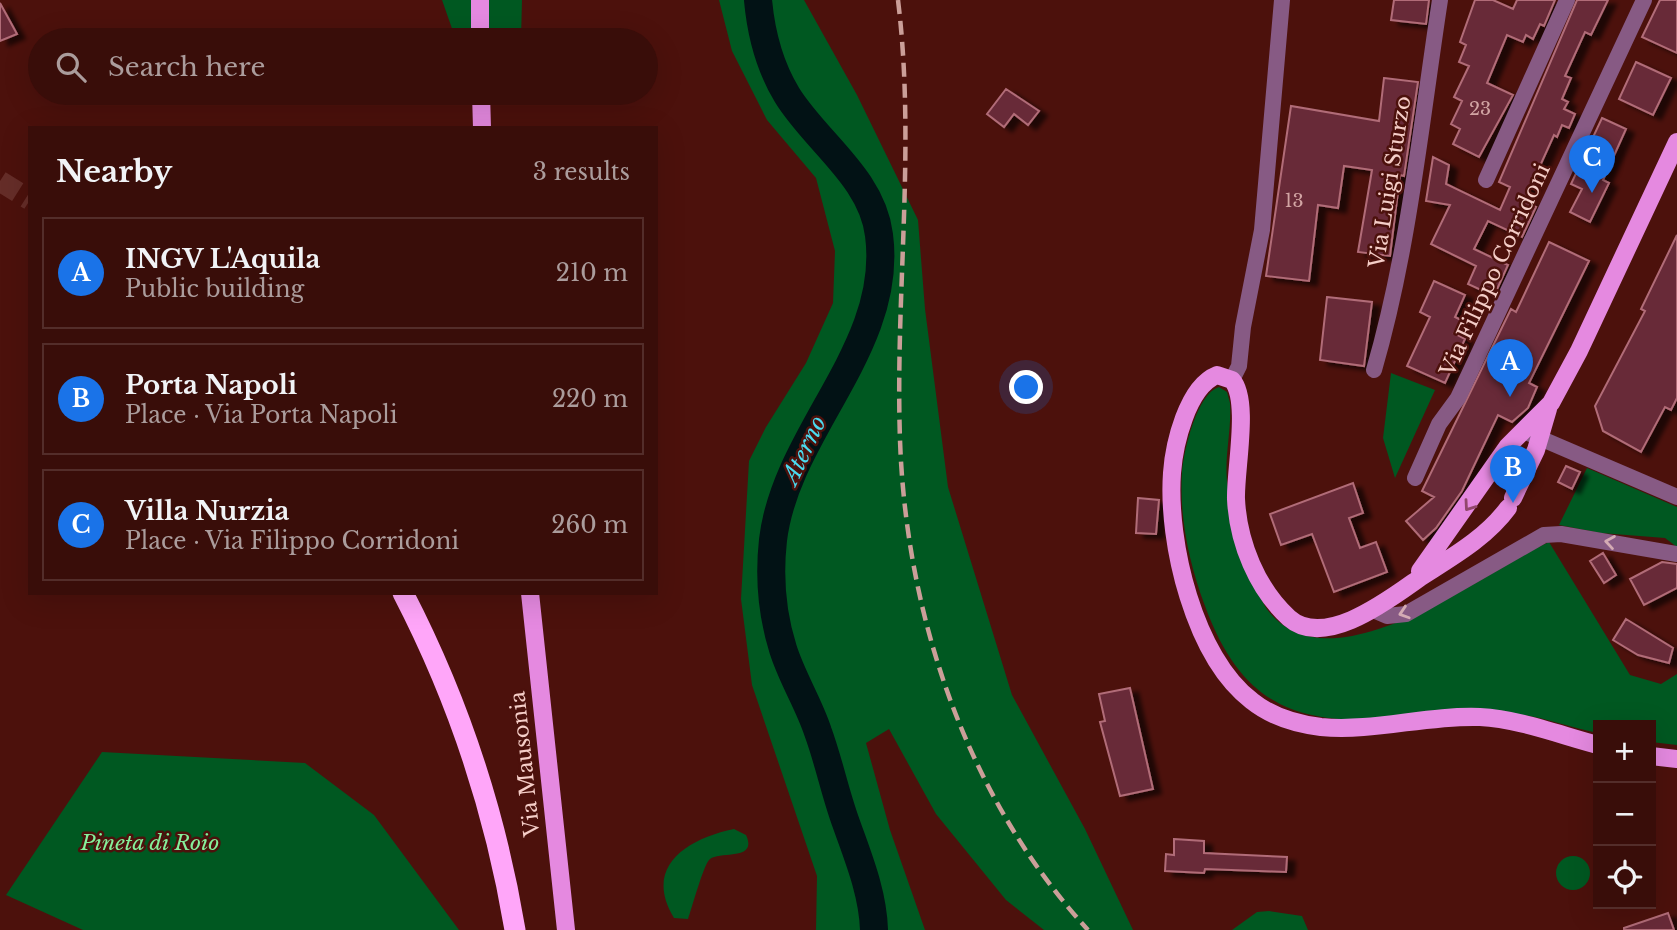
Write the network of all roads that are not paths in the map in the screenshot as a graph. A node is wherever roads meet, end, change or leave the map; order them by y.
1 (480, 0) edge
2 (1282, 0) edge
3 (1440, 0) edge
4 (1567, 0) edge
5 (1644, 0) edge
6 (480, 28) edge
7 (481, 105) edge
8 (482, 126) edge
9 (1677, 142) edge
10 (1486, 180) dead end
11 (1374, 370) dead end
12 (1232, 380) junction
13 (1531, 435) junction
14 (1415, 478) dead end
15 (1677, 497) edge
16 (1677, 554) edge
17 (1400, 592) junction
18 (404, 595) edge
19 (530, 595) edge
20 (1373, 610) junction
21 (1593, 744) edge
22 (1656, 757) edge
23 (1677, 759) edge
24 (515, 930) edge
25 (566, 930) edge

1 - 6 main road
2 - 12 street
3 - 11 street, Via Luigi Sturzo
4 - 10 street
5 - 14 street, Via Filippo Corridoni
7 - 8 main road
9 - 13 main road
12 - 20 main road
12 - 21 main road
13 - 15 street
13 -> 17 main road
13 - 17 main road
16 -> 20 street
17 - 20 main road
18 - 24 highway
19 - 25 main road, Via Mausonia
22 - 23 main road

